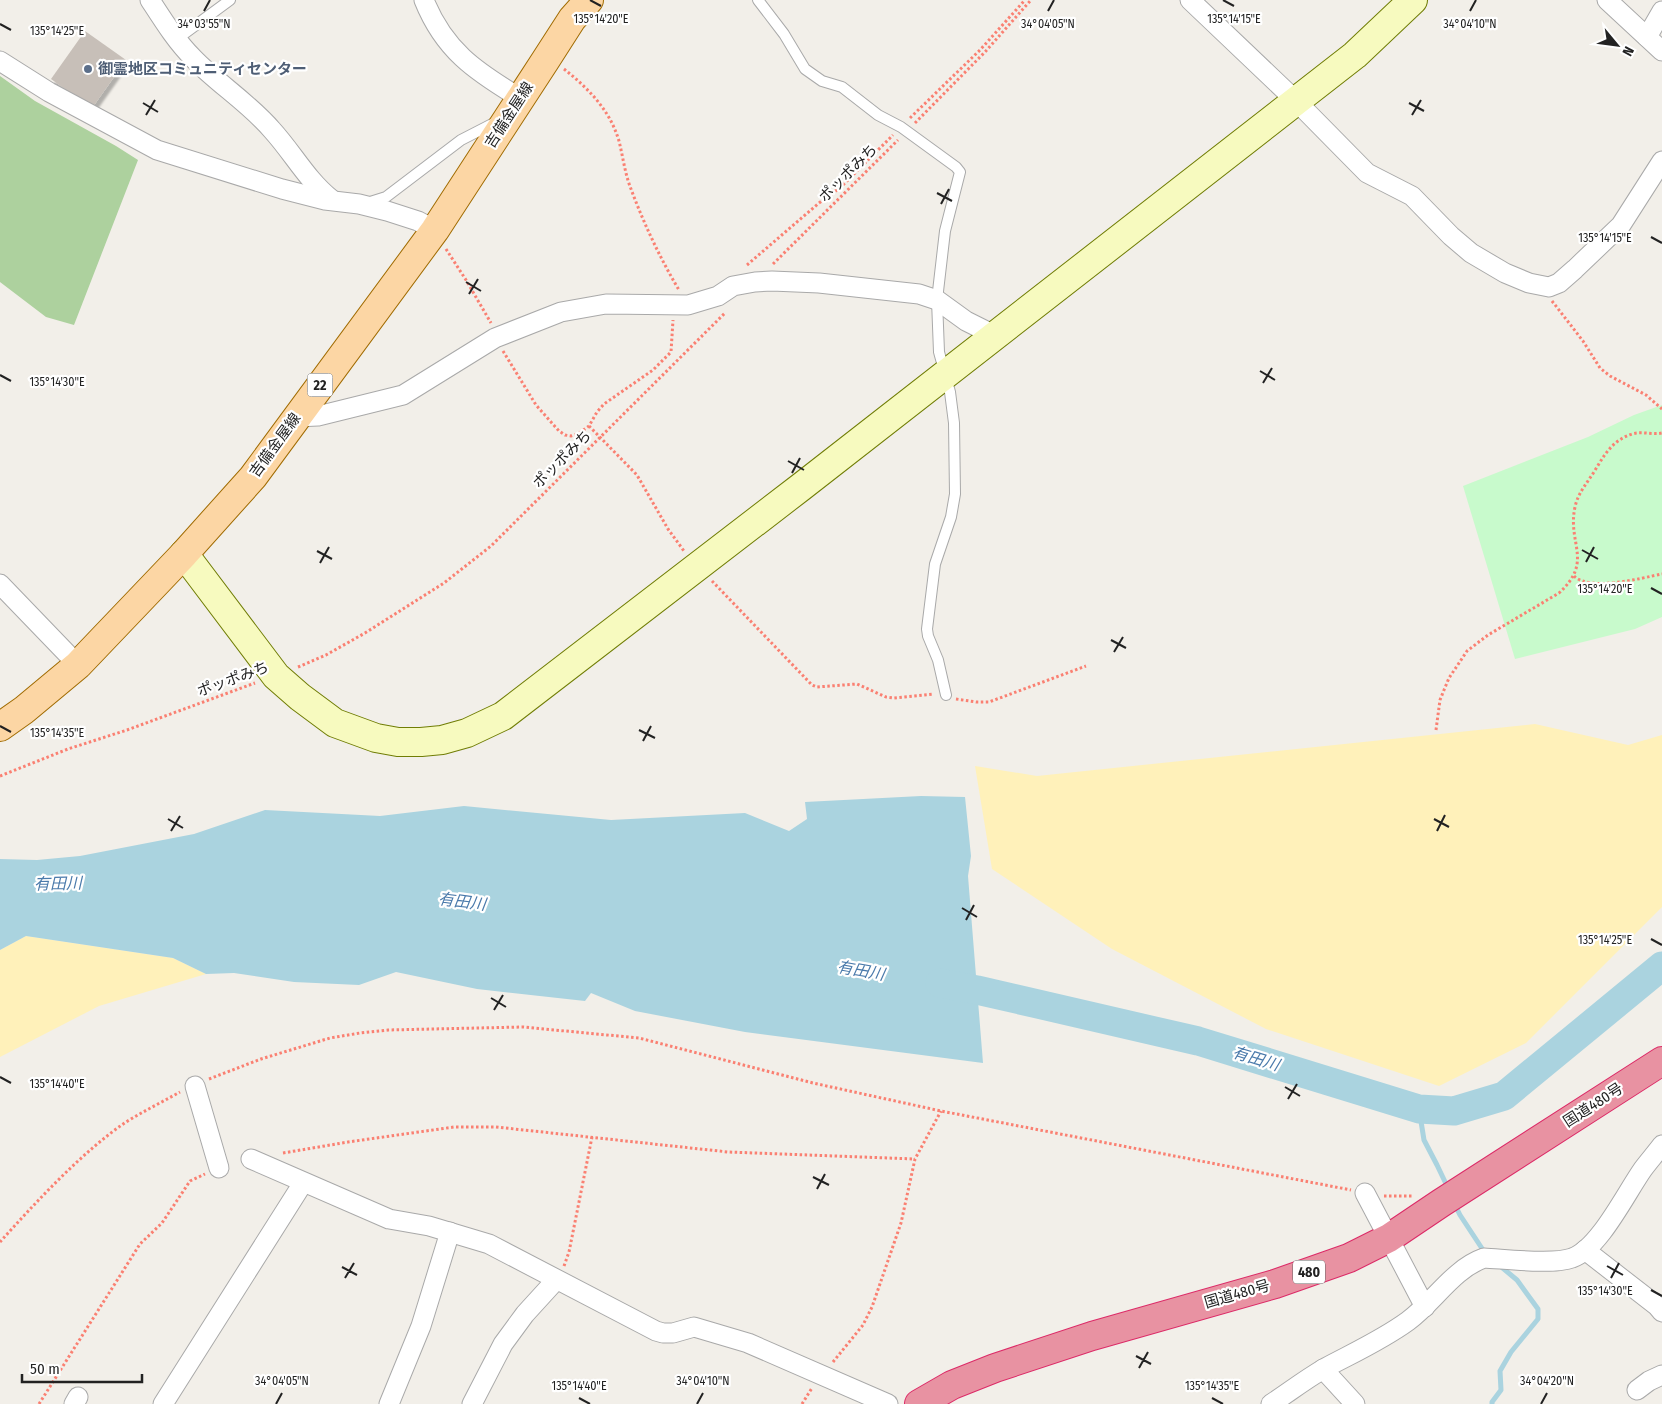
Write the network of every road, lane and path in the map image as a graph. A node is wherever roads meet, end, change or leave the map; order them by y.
1 (150, 0) edge
2 (230, 0) edge
3 (424, 0) edge
4 (589, 0) edge
5 (758, 0) edge
6 (1025, 0) edge
7 (1032, 0) edge
8 (1190, 0) edge
9 (1413, 0) edge
10 (1607, 0) edge
11 (1662, 11) edge
12 (1647, 37) junction
13 (177, 39) junction
14 (1662, 51) edge
15 (548, 56) junction
16 (0, 61) edge
17 (1295, 100) junction
18 (516, 104) junction
19 (904, 129) junction
20 (1662, 161) edge
21 (332, 200) junction
22 (359, 204) junction
23 (434, 232) junction
24 (755, 282) junction
25 (733, 286) junction
26 (1548, 287) junction
27 (937, 300) junction
28 (680, 305) junction
29 (726, 311) dead end
30 (996, 336) junction
31 (495, 338) junction
32 (946, 374) junction
33 (1662, 408) edge
34 (296, 417) junction
35 (589, 426) junction
36 (1662, 433) edge
37 (599, 438) junction
38 (184, 554) junction
39 (698, 567) junction
40 (1662, 574) edge
41 (1574, 576) junction
42 (0, 584) edge
43 (78, 666) junction
44 (1086, 666) dead end
45 (276, 676) junction
46 (946, 695) junction
47 (0, 727) edge
48 (1436, 730) dead end
49 (0, 776) edge
50 (1662, 1061) edge
51 (195, 1086) junction
52 (941, 1111) junction
53 (592, 1137) dead end
54 (1662, 1145) edge
55 (728, 1152) dead end
56 (251, 1159) dead end
57 (915, 1159) junction
58 (219, 1168) dead end
59 (303, 1183) junction
60 (1365, 1193) junction
61 (1414, 1196) dead end
62 (450, 1232) junction
63 (1388, 1238) junction
64 (0, 1242) edge
65 (1585, 1250) junction
66 (556, 1280) junction
67 (1425, 1307) junction
68 (1662, 1312) edge
69 (1323, 1369) junction
70 (819, 1375) junction
71 (1662, 1375) edge
72 (1637, 1390) dead end
73 (163, 1404) edge
74 (389, 1404) edge
75 (472, 1404) edge
76 (802, 1404) edge
77 (888, 1404) edge
78 (919, 1404) edge
79 (1271, 1404) edge
80 (1355, 1404) edge

1 - 13 street
2 - 13 lane
3 - 18 street
4 - 15 main road, 吉備金屋線 / 22
5 - 19 lane
6 - 19 path
7 - 19 path, ポッポみち
8 - 17 street
9 - 17 street
10 - 12 street
11 - 12 street
12 - 14 street
13 - 21 street
15 - 18 main road, 吉備金屋線 / 22
15 - 28 path
16 - 21 street
17 - 26 street
17 - 30 street
18 - 22 lane
18 - 23 main road, 吉備金屋線 / 22
19 - 24 path, ポッポみち
19 - 25 path
19 - 27 lane
20 - 26 street
21 - 22 street
22 - 23 street
23 - 31 path
23 - 34 main road, 吉備金屋線 / 22
24 - 25 street
24 - 27 street
25 - 28 street
26 - 33 path
27 - 30 street
27 - 32 lane
28 - 31 street
28 - 35 path
29 - 37 path, ポッポみち
30 - 32 street
31 - 34 street
31 - 35 path
32 - 39 street
32 - 46 lane
34 - 38 main road, 吉備金屋線 / 22
35 - 37 path
36 - 41 path
37 - 39 path
37 - 45 path, ポッポみち
38 - 43 main road, 吉備金屋線 / 22
38 - 45 street
39 - 45 street
39 - 46 path
40 - 41 path
41 - 48 path
42 - 43 street
43 - 47 main road, 吉備金屋線 / 22
44 - 46 path
45 - 49 path, ポッポみち
50 - 63 highway, 国道480号 / 480
51 - 52 path
51 - 58 street
51 - 64 path
52 - 57 path
52 - 60 path
53 - 66 path
54 - 65 street
55 - 57 path
56 - 59 street
57 - 70 path
59 - 62 street
59 - 73 street
60 - 61 path
60 - 63 street
62 - 66 street
62 - 74 street
63 - 67 street
63 - 78 highway, 国道480号 / 480
65 - 67 street
65 - 68 street
66 - 70 street
66 - 75 street
67 - 69 street
69 - 79 street
69 - 80 street
70 - 76 path
70 - 77 street
71 - 72 street

